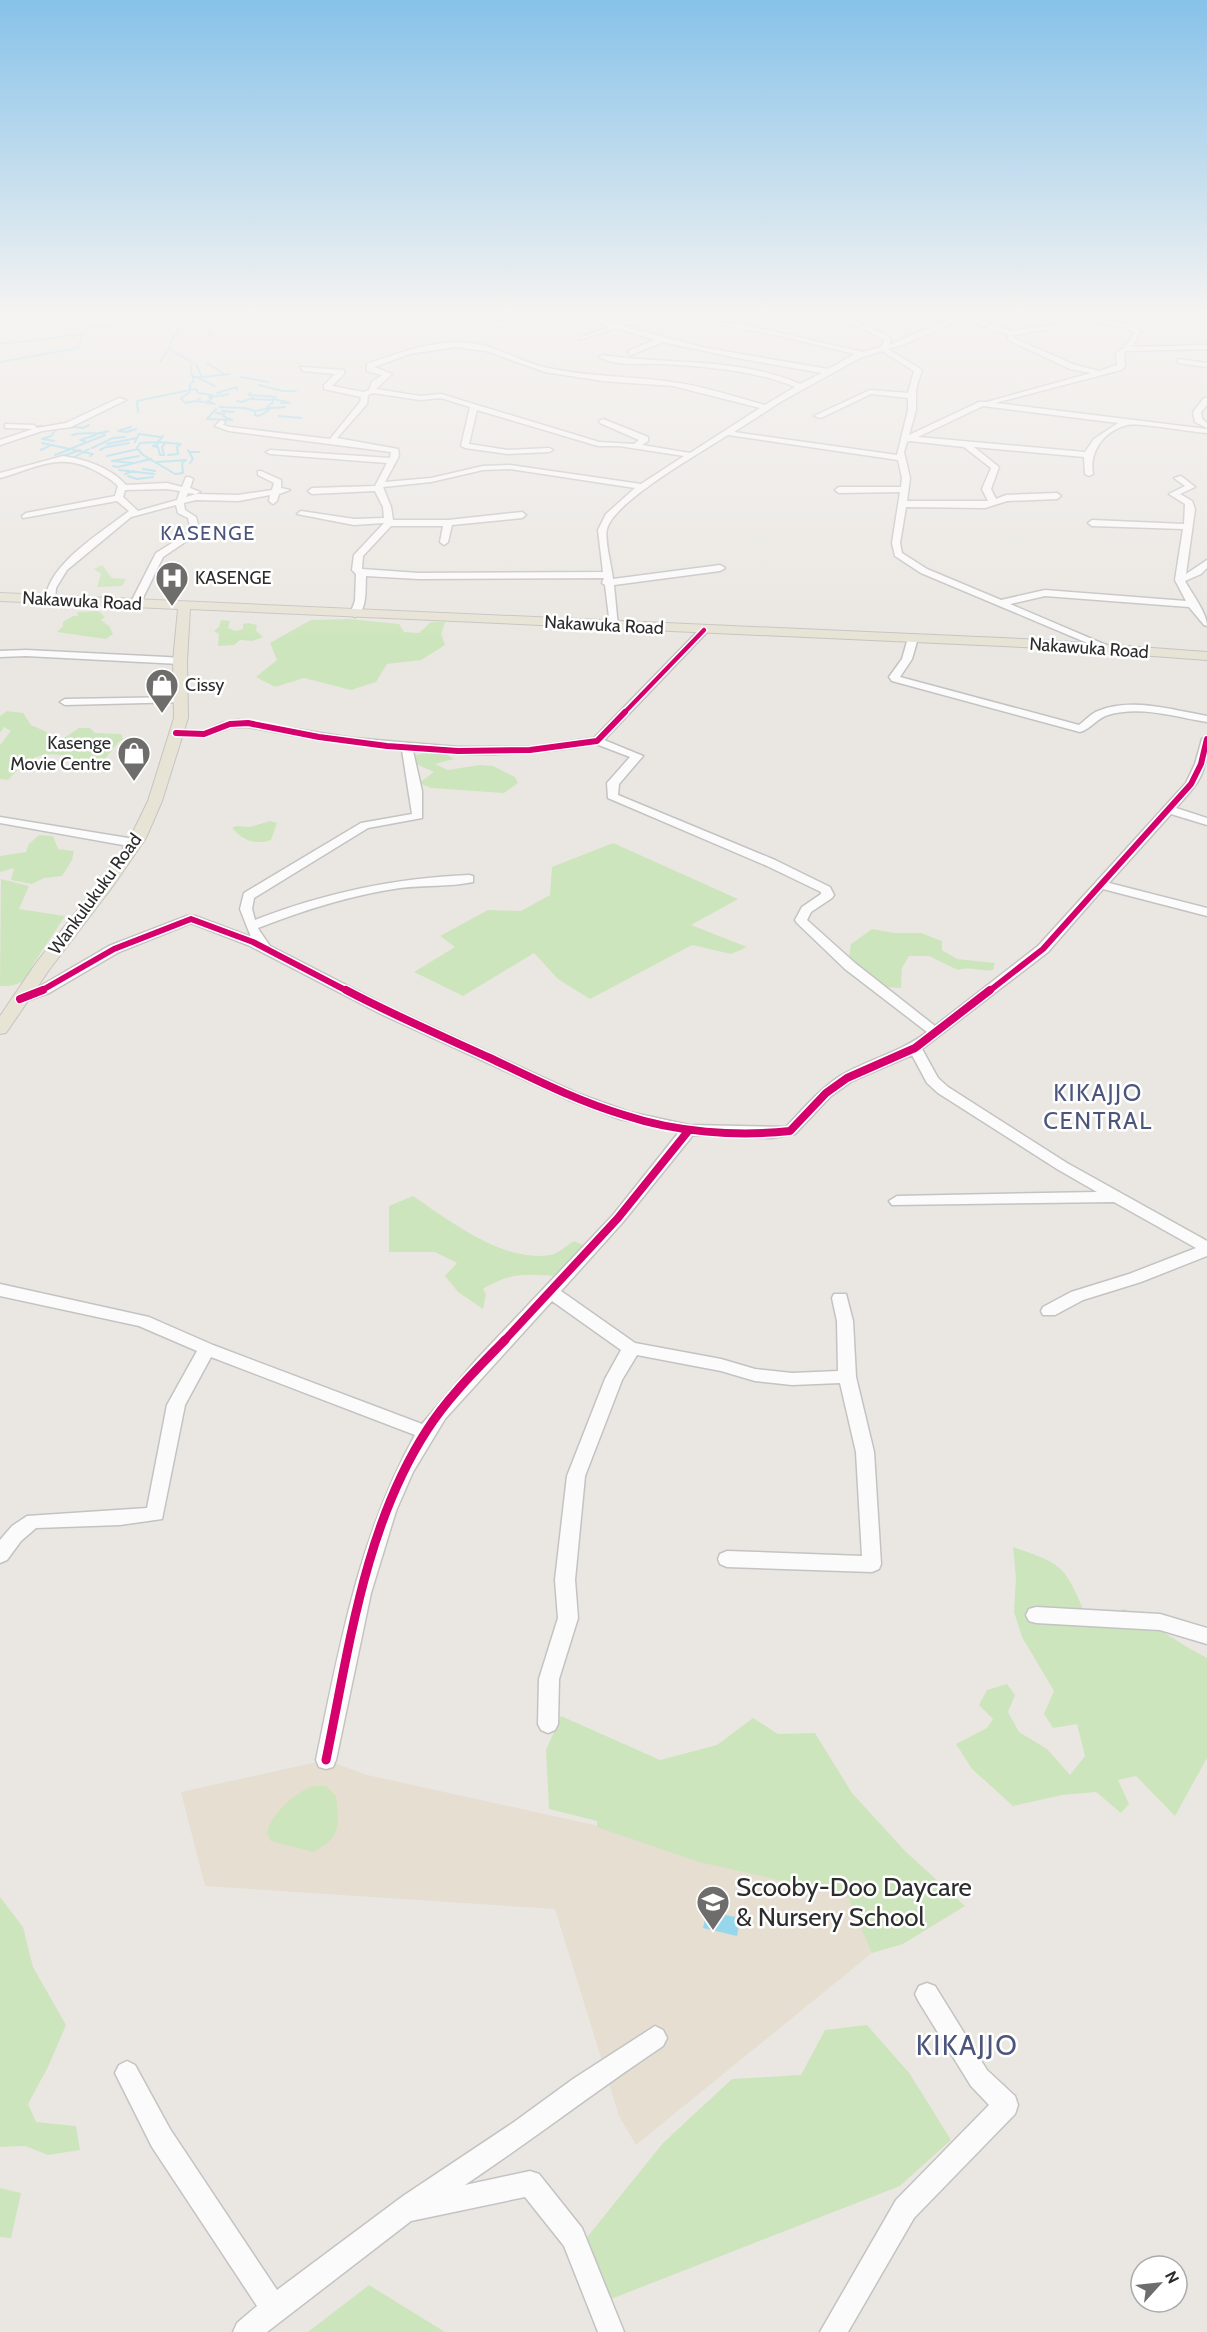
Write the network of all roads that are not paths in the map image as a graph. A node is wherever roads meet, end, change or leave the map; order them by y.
1 (4, 424) edge
2 (66, 424) edge
3 (220, 424) edge
4 (345, 424) edge
5 (470, 424) edge
6 (523, 424) edge
7 (610, 424) edge
8 (741, 424) edge
9 (907, 424) edge
10 (939, 424) edge
11 (1123, 424) edge
12 (1150, 424) edge
13 (58, 427) junction
14 (0, 431) edge
15 (1207, 431) edge
16 (727, 433) junction
17 (907, 439) junction
18 (0, 443) edge
19 (339, 443) junction
20 (966, 445) junction
21 (635, 447) junction
22 (270, 452) dead end
23 (690, 455) junction
24 (1087, 455) junction
25 (900, 458) junction
26 (392, 461) junction
27 (527, 469) junction
28 (261, 473) dead end
29 (1089, 474) dead end
30 (0, 476) edge
31 (1178, 478) dead end
32 (189, 479) dead end
33 (379, 486) junction
34 (642, 487) junction
35 (186, 489) junction
36 (903, 489) junction
37 (286, 490) dead end
38 (838, 490) dead end
39 (312, 491) dead end
40 (120, 493) junction
41 (207, 494) dead end
42 (1057, 496) dead end
43 (993, 501) junction
44 (180, 502) junction
45 (273, 502) dead end
46 (902, 504) junction
47 (301, 514) dead end
48 (132, 515) junction
49 (522, 515) dead end
50 (26, 516) dead end
51 (389, 521) junction
52 (448, 523) junction
53 (1092, 523) dead end
54 (1187, 527) junction
55 (444, 542) dead end
56 (1207, 563) edge
57 (720, 568) dead end
58 (361, 573) junction
59 (608, 579) junction
60 (1180, 580) junction
61 (0, 597) edge
62 (50, 600) junction
63 (1000, 603) junction
64 (135, 604) junction
65 (1192, 604) junction
66 (184, 606) junction
67 (355, 614) junction
68 (1207, 623) edge
69 (615, 625) junction
70 (704, 630) junction
71 (913, 638) junction
72 (1108, 648) junction
73 (0, 654) edge
74 (1207, 656) edge
75 (180, 661) junction
76 (181, 700) junction
77 (65, 702) dead end
78 (1207, 719) edge
79 (176, 733) junction
80 (1207, 739) edge
81 (597, 741) junction
82 (407, 747) junction
83 (1168, 809) junction
84 (0, 820) edge
85 (1207, 822) edge
86 (134, 843) junction
87 (469, 879) dead end
88 (1102, 885) junction
89 (1207, 912) edge
90 (252, 926) junction
91 (265, 948) junction
92 (20, 999) junction
93 (0, 1029) edge
94 (936, 1033) junction
95 (915, 1048) junction
96 (689, 1130) junction
97 (1117, 1197) junction
98 (897, 1201) dead end
99 (1207, 1249) edge
100 (0, 1290) edge
101 (549, 1291) junction
102 (840, 1298) dead end
103 (1049, 1311) dead end
104 (630, 1348) junction
105 (207, 1349) junction
106 (847, 1377) junction
107 (425, 1432) junction
108 (0, 1555) edge
109 (727, 1559) dead end
110 (1036, 1615) dead end
111 (1207, 1636) edge
112 (548, 1724) dead end
113 (326, 1760) dead end
114 (927, 1995) dead end
115 (655, 2038) dead end
116 (128, 2073) dead end
117 (405, 2210) junction
118 (274, 2309) junction
119 (246, 2332) edge
120 (610, 2332) edge
121 (833, 2332) edge

1 - 13 street
1 - 14 street
2 - 13 street
3 - 19 street
4 - 19 street
5 - 27 street
6 - 21 street
7 - 21 street
8 - 16 street
9 - 17 street
10 - 17 street
11 - 24 street
12 - 15 street
13 - 18 street
16 - 23 street
16 - 25 street
17 - 20 street
17 - 25 street
19 - 26 street
20 - 24 street
20 - 43 street
21 - 23 street
22 - 26 street
23 - 34 street
24 - 29 street
25 - 36 street
26 - 33 street
27 - 33 street
27 - 34 street
28 - 45 street
30 - 40 street
31 - 54 street
32 - 35 street
33 - 39 street
33 - 51 street
34 - 59 street
35 - 40 street
35 - 41 street
35 - 44 street
36 - 38 street
36 - 46 street
37 - 44 street
40 - 48 street
40 - 50 street
42 - 43 street
43 - 46 street
44 - 48 street
44 - 64 street
46 - 63 street
47 - 51 street
48 - 62 street
49 - 52 street
51 - 52 street
51 - 58 street
52 - 55 street
53 - 54 street
54 - 60 street
56 - 60 street
57 - 59 street
58 - 59 street
58 - 67 street
59 - 69 street
60 - 65 street
61 - 62 main road, Nakawuka Road
62 - 64 main road, Nakawuka Road
63 - 65 street
63 - 72 street
64 - 66 main road, Nakawuka Road
65 - 68 street
66 - 67 main road, Nakawuka Road
66 - 75 main road, Wankulukuku Road
67 - 69 main road, Nakawuka Road
69 - 70 main road, Nakawuka Road
70 - 71 main road, Nakawuka Road
70 - 81 street
71 - 72 main road, Nakawuka Road
71 - 78 street
72 - 74 main road, Nakawuka Road
73 - 75 street
75 - 76 main road, Wankulukuku Road
76 - 77 street
76 - 79 main road, Wankulukuku Road
79 - 82 street
79 - 86 main road, Wankulukuku Road
80 - 83 street
81 - 82 street
81 - 94 street
82 - 90 street
83 - 85 street
83 - 88 street
84 - 86 street
86 - 92 main road, Wankulukuku Road
87 - 90 street
88 - 89 street
88 - 94 street
90 - 91 street
91 - 92 street
91 - 96 street
92 - 93 main road, Wankulukuku Road
94 - 95 street
95 - 96 street
95 - 97 street
96 - 101 street
97 - 98 street
97 - 99 street
99 - 103 street
100 - 105 street
101 - 104 street
101 - 107 street
102 - 106 street
104 - 106 street
104 - 112 street
105 - 107 street
105 - 108 street
106 - 109 street
107 - 113 street
110 - 111 street
114 - 121 street
115 - 117 street
116 - 118 street
117 - 118 street
117 - 120 street
118 - 119 street

